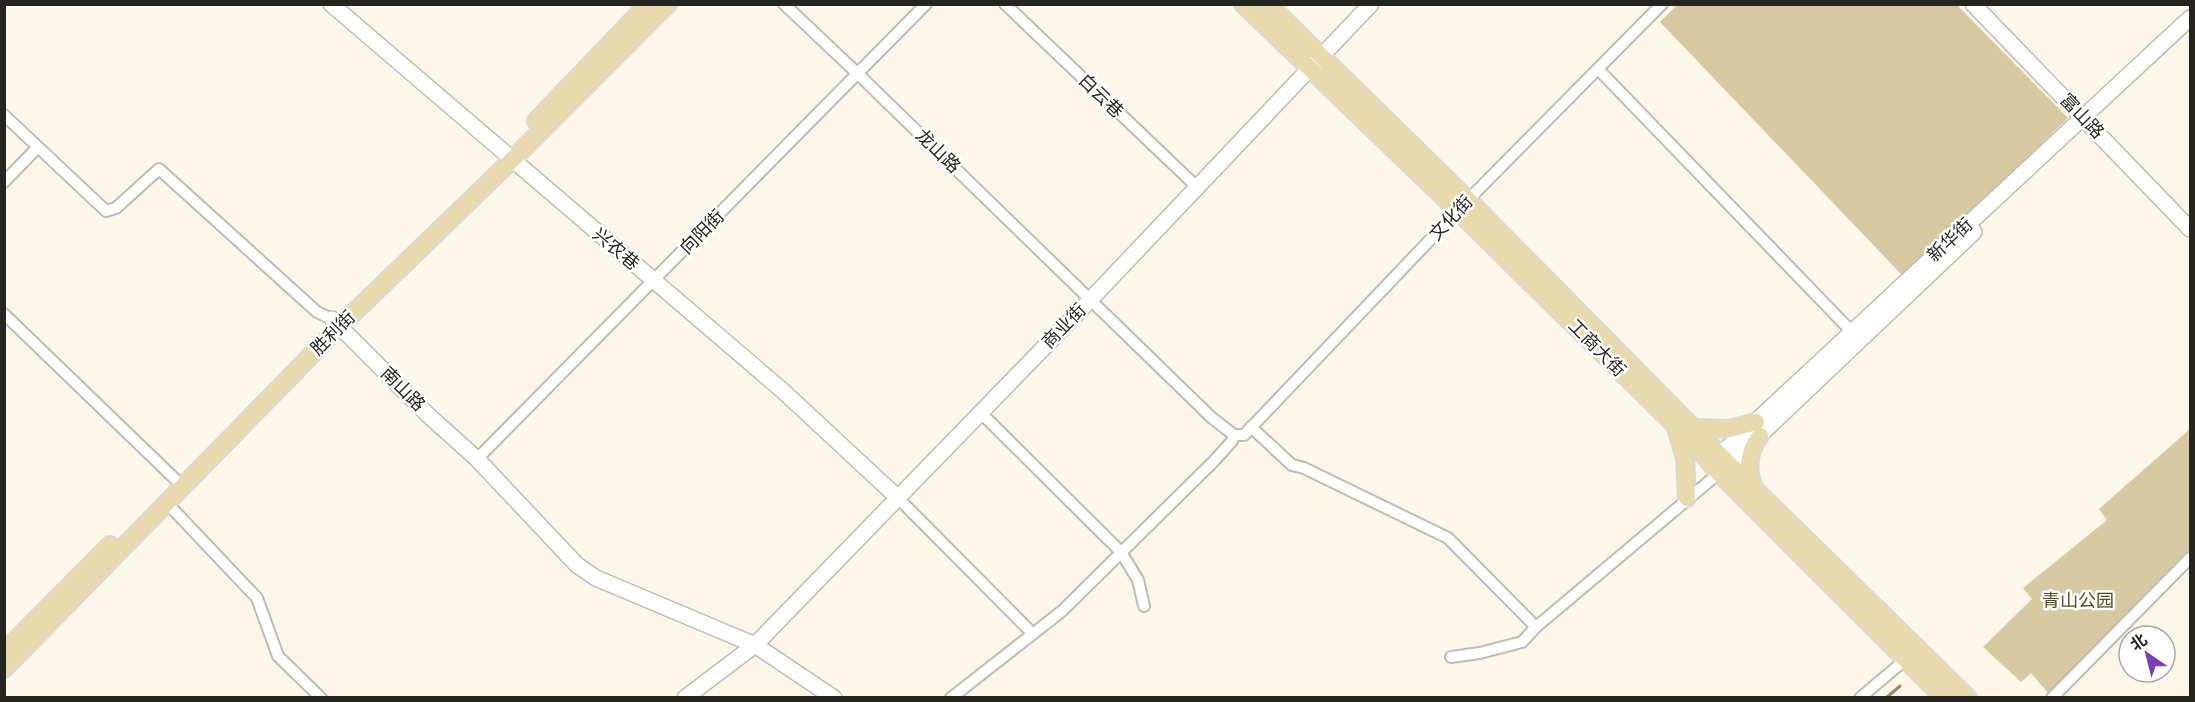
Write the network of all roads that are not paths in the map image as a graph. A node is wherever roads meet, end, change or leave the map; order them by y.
1 (331, 4) edge
2 (648, 4) edge
3 (668, 4) edge
4 (784, 4) edge
5 (927, 4) edge
6 (1005, 4) edge
7 (1243, 4) edge
8 (1268, 4) edge
9 (1371, 4) edge
10 (1662, 4) edge
11 (1973, 4) edge
12 (2190, 18) edge
13 (2190, 31) edge
14 (1314, 62) junction
15 (1598, 69) junction
16 (858, 74) junction
17 (4, 116) edge
18 (2086, 120) junction
19 (38, 147) junction
20 (508, 157) junction
21 (4, 182) edge
22 (1197, 187) junction
23 (1463, 206) junction
24 (2190, 229) edge
25 (654, 280) junction
26 (1091, 298) junction
27 (4, 314) edge
28 (336, 322) junction
29 (1852, 332) junction
30 (980, 412) junction
31 (1674, 424) junction
32 (1696, 428) junction
33 (1758, 429) junction
34 (1243, 433) junction
35 (477, 459) junction
36 (1720, 464) junction
37 (175, 479) junction
38 (1758, 493) junction
39 (897, 497) junction
40 (1688, 498) junction
41 (167, 503) junction
42 (1121, 552) junction
43 (2190, 558) edge
44 (1144, 606) dead end
45 (1536, 627) junction
46 (1033, 634) junction
47 (755, 645) junction
48 (4, 652) edge
49 (1451, 657) dead end
50 (1906, 659) junction
51 (4, 669) edge
52 (321, 698) edge
53 (685, 698) edge
54 (834, 698) edge
55 (951, 698) edge
56 (1860, 698) edge
57 (1944, 698) edge
58 (1968, 698) edge
59 (2052, 698) edge

1 - 20 street, 兴农巷
2 - 20 main road, 胜利街
3 - 20 main road, 胜利街
4 - 16 street, 龙山路
5 - 16 street, 向阳街
6 - 22 street, 白云巷
7 - 14 main road, 工商大街
8 - 14 main road, 工商大街
9 - 14 street, 商业街
10 - 15 street, 文化街
11 - 18 street, 富山路
12 - 18 street, 新华街
13 - 18 street, 新华街
14 - 22 street, 商业街
14 - 23 main road, 工商大街
15 - 23 street, 文化街
15 - 29 street
16 - 25 street, 向阳街
16 - 26 street, 龙山路
17 - 19 street, 南山路
18 - 24 street, 富山路
18 - 29 street, 新华街
18 - 33 street, 新华街
19 - 21 street
19 - 28 street, 南山路
20 - 25 street, 兴农巷
20 - 28 main road, 胜利街
22 - 26 street, 商业街
23 - 31 main road, 工商大街
23 - 32 main road, 工商大街
23 - 34 street, 文化街
25 - 35 street, 向阳街
25 - 39 street, 兴农巷
26 - 30 street, 商业街
26 - 34 street, 龙山路
27 - 37 street
28 - 35 street, 南山路
28 - 37 main road, 胜利街
28 - 41 main road, 胜利街
29 - 33 street, 新华街
30 - 39 street, 商业街
30 - 42 street
31 - 36 main road, 工商大街
31 - 40 main road
32 - 33 main road
32 - 36 main road, 工商大街
33 - 36 street, 新华街
33 - 38 main road
34 - 42 street, 文化街
34 - 45 street, 龙山路
35 - 47 street, 南山路
36 - 38 main road, 工商大街
36 - 40 street
36 - 50 main road, 工商大街
37 - 48 main road, 胜利街
38 - 58 main road, 工商大街
39 - 46 street
39 - 47 street, 商业街
40 - 45 street
41 - 51 main road, 胜利街
41 - 52 street
42 - 44 street
42 - 46 street, 文化街
43 - 59 street
45 - 49 street
46 - 55 street, 文化街
47 - 53 street, 商业街
47 - 54 street, 南山路
50 - 56 street
50 - 57 main road, 工商大街

